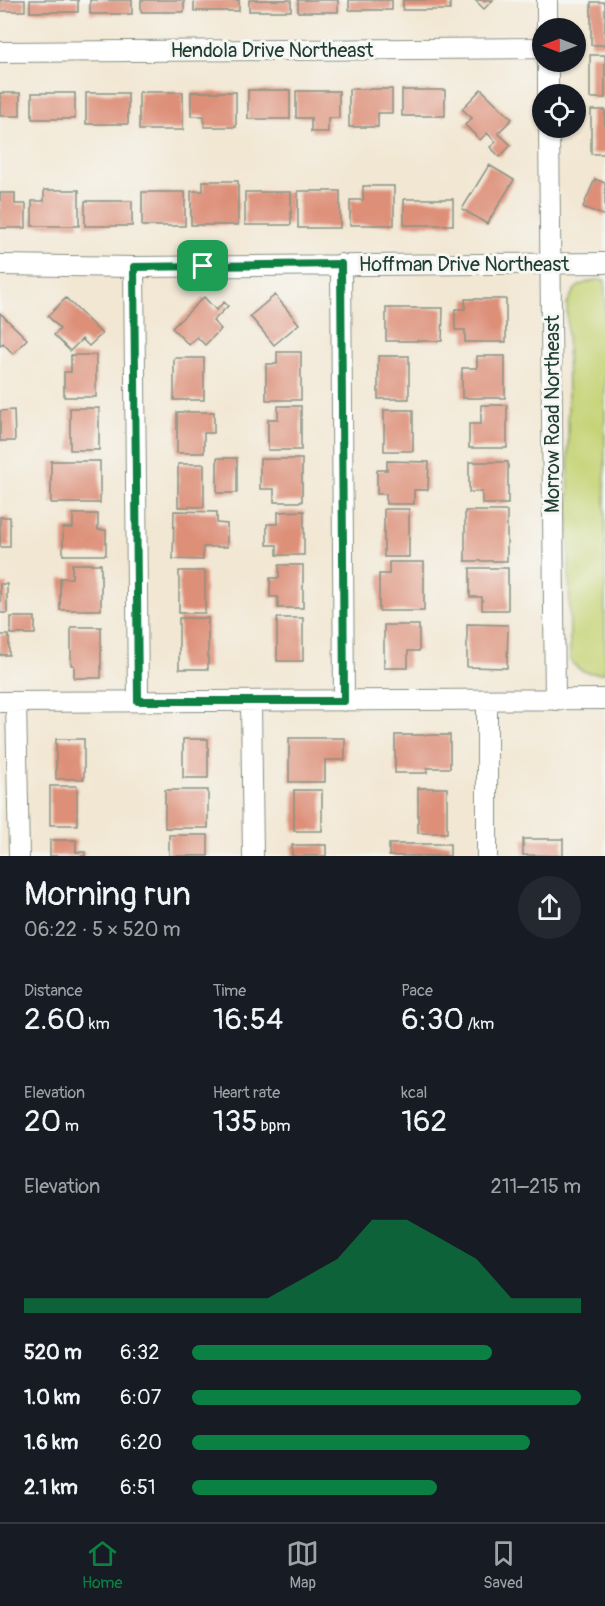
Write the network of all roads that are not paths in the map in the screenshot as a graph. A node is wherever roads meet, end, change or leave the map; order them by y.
1 (547, 0) edge
2 (548, 18) edge
3 (532, 48) edge
4 (0, 52) edge
5 (549, 138) edge
6 (551, 263) junction
7 (605, 263) edge
8 (341, 264) junction
9 (0, 265) edge
10 (134, 267) junction
11 (605, 699) edge
12 (555, 700) junction
13 (138, 701) junction
14 (344, 701) junction
15 (487, 701) junction
16 (8, 702) edge
17 (251, 702) junction
18 (19, 856) edge
19 (253, 856) edge
20 (487, 856) edge

1 - 2 street
3 - 4 street, Hendola Drive Northeast
5 - 6 street, Morrow Road Northeast
6 - 7 street, Hoffman Drive Northeast
6 - 8 street, Hoffman Drive Northeast
6 - 12 street, Morrow Road Northeast
8 - 10 street, Hoffman Drive Northeast
8 - 14 street
9 - 10 street, Hoffman Drive Northeast
10 - 13 street
11 - 12 street
12 - 15 street
13 - 16 street
13 - 17 street
14 - 15 street
14 - 17 street
15 - 20 street
16 - 18 street
17 - 19 street

